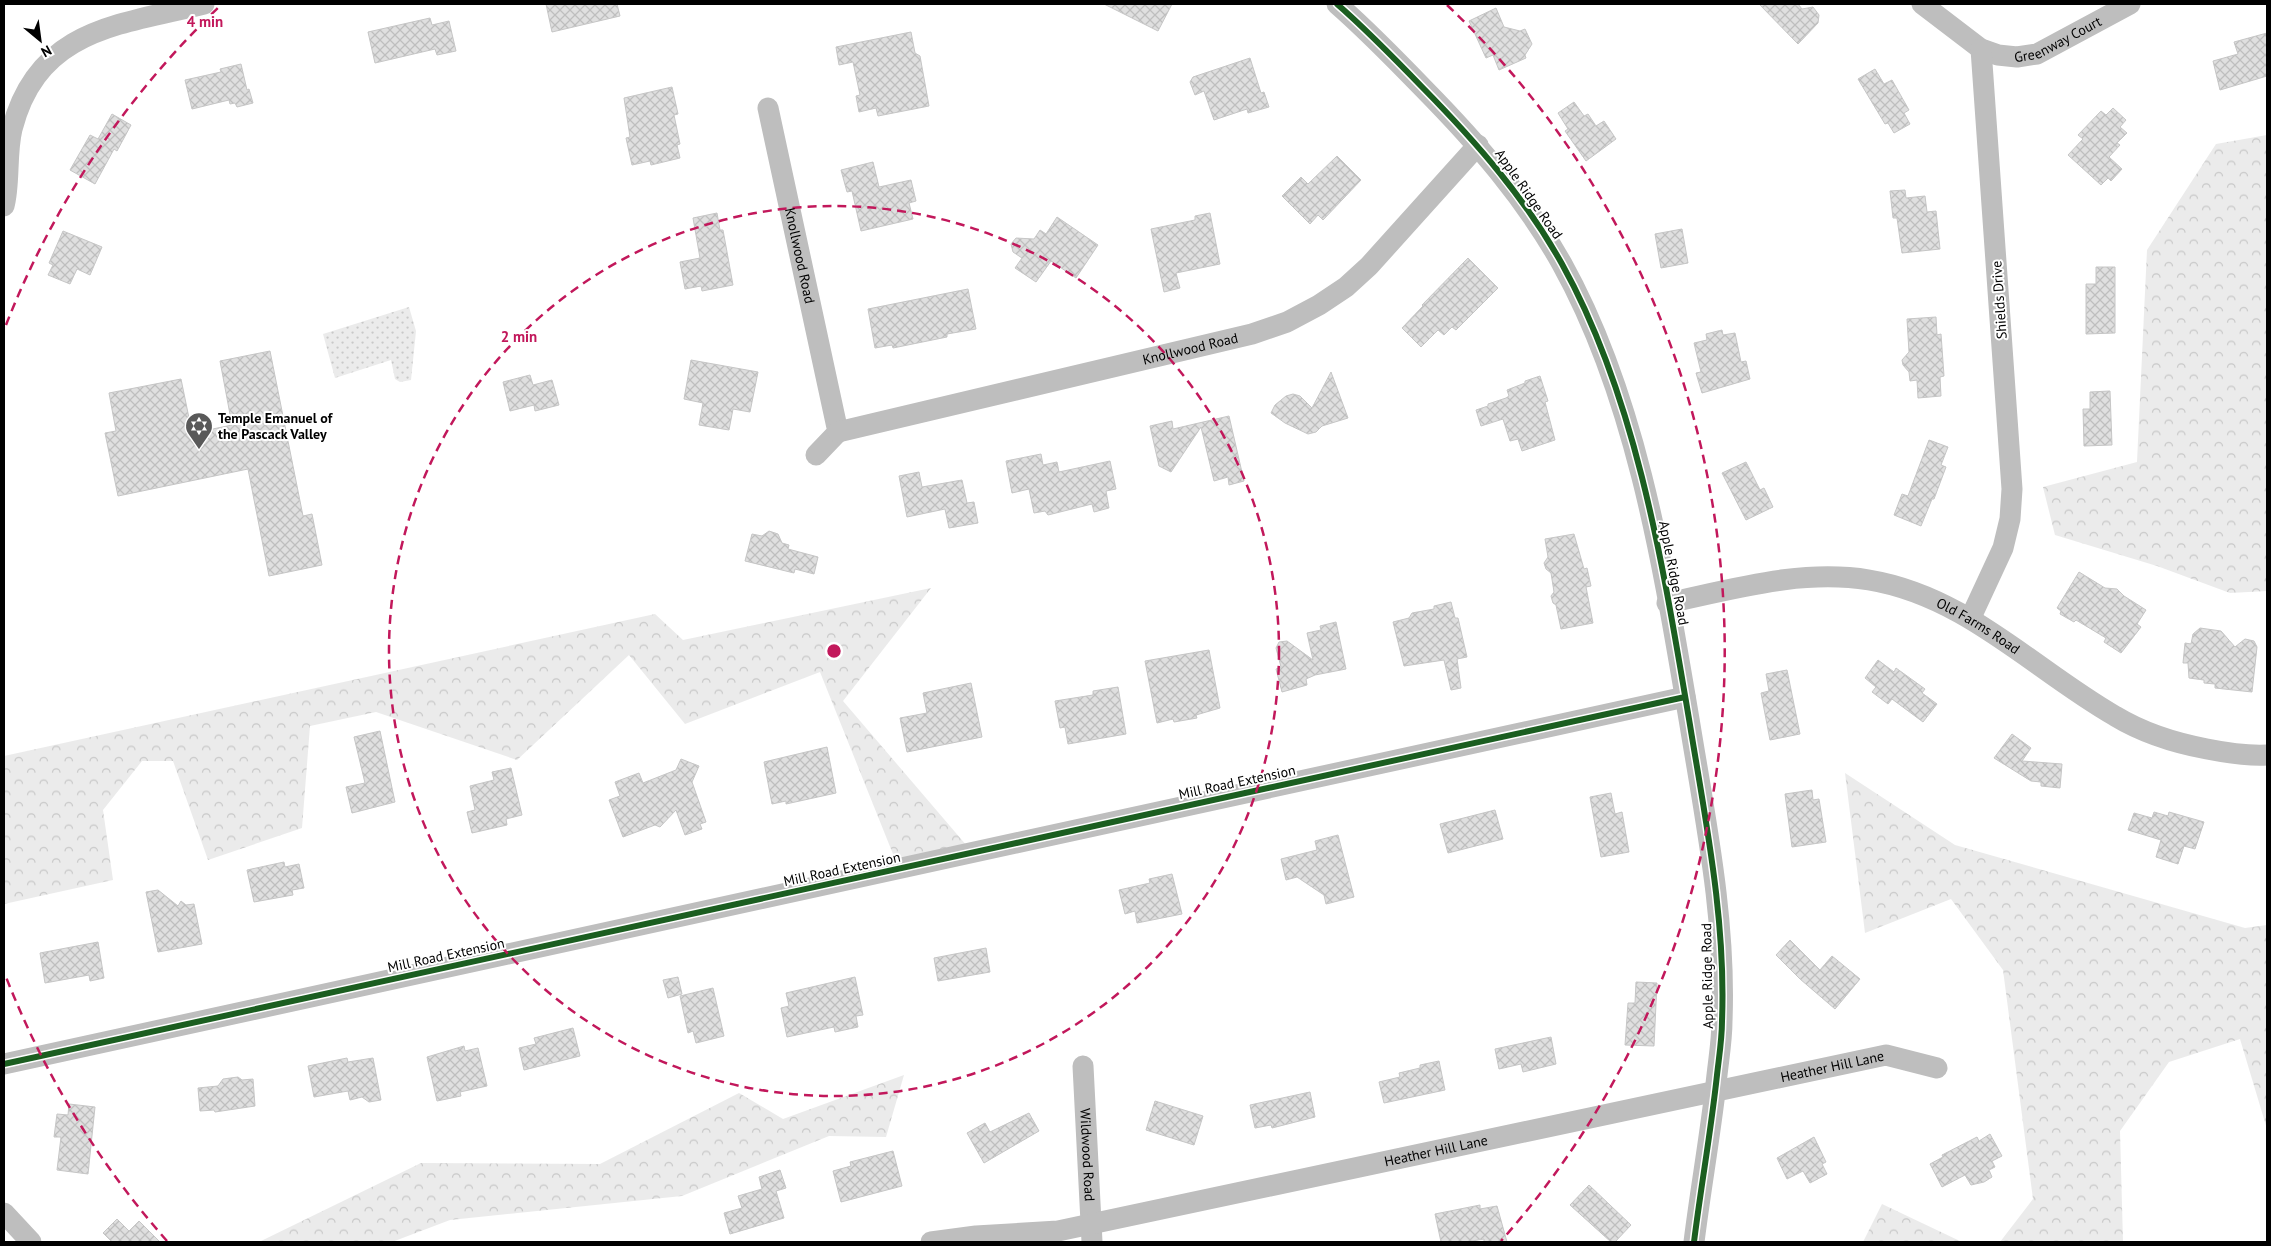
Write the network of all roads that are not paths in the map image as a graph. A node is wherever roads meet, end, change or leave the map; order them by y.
1 (204, 4) edge
2 (1337, 4) edge
3 (1922, 4) edge
4 (2130, 4) edge
5 (1981, 49) junction
6 (768, 108) dead end
7 (1478, 145) junction
8 (4, 206) edge
9 (838, 432) junction
10 (816, 455) dead end
11 (1667, 602) junction
12 (1970, 618) junction
13 (1685, 697) junction
14 (2267, 755) edge
15 (4, 1064) edge
16 (1083, 1066) dead end
17 (1937, 1068) dead end
18 (1715, 1092) junction
19 (4, 1214) edge
20 (1091, 1233) edge
21 (31, 1242) edge
22 (931, 1242) edge
23 (1694, 1242) edge

1 - 8 street
2 - 7 street, Apple Ridge Road
3 - 5 street
4 - 5 street, Greenway Court
5 - 12 street, Shields Drive
6 - 9 street, Knollwood Road
7 - 9 street, Knollwood Road
7 - 11 street, Apple Ridge Road
9 - 10 street
11 - 12 street, Old Farms Road
11 - 13 street, Apple Ridge Road
12 - 14 street, Old Farms Road
13 - 15 street, Mill Road Extension
13 - 18 street, Apple Ridge Road
16 - 20 street, Wildwood Road
17 - 18 street, Heather Hill Lane
18 - 20 street, Heather Hill Lane
18 - 23 street, Apple Ridge Road
19 - 21 street
20 - 22 street, Heather Hill Lane

